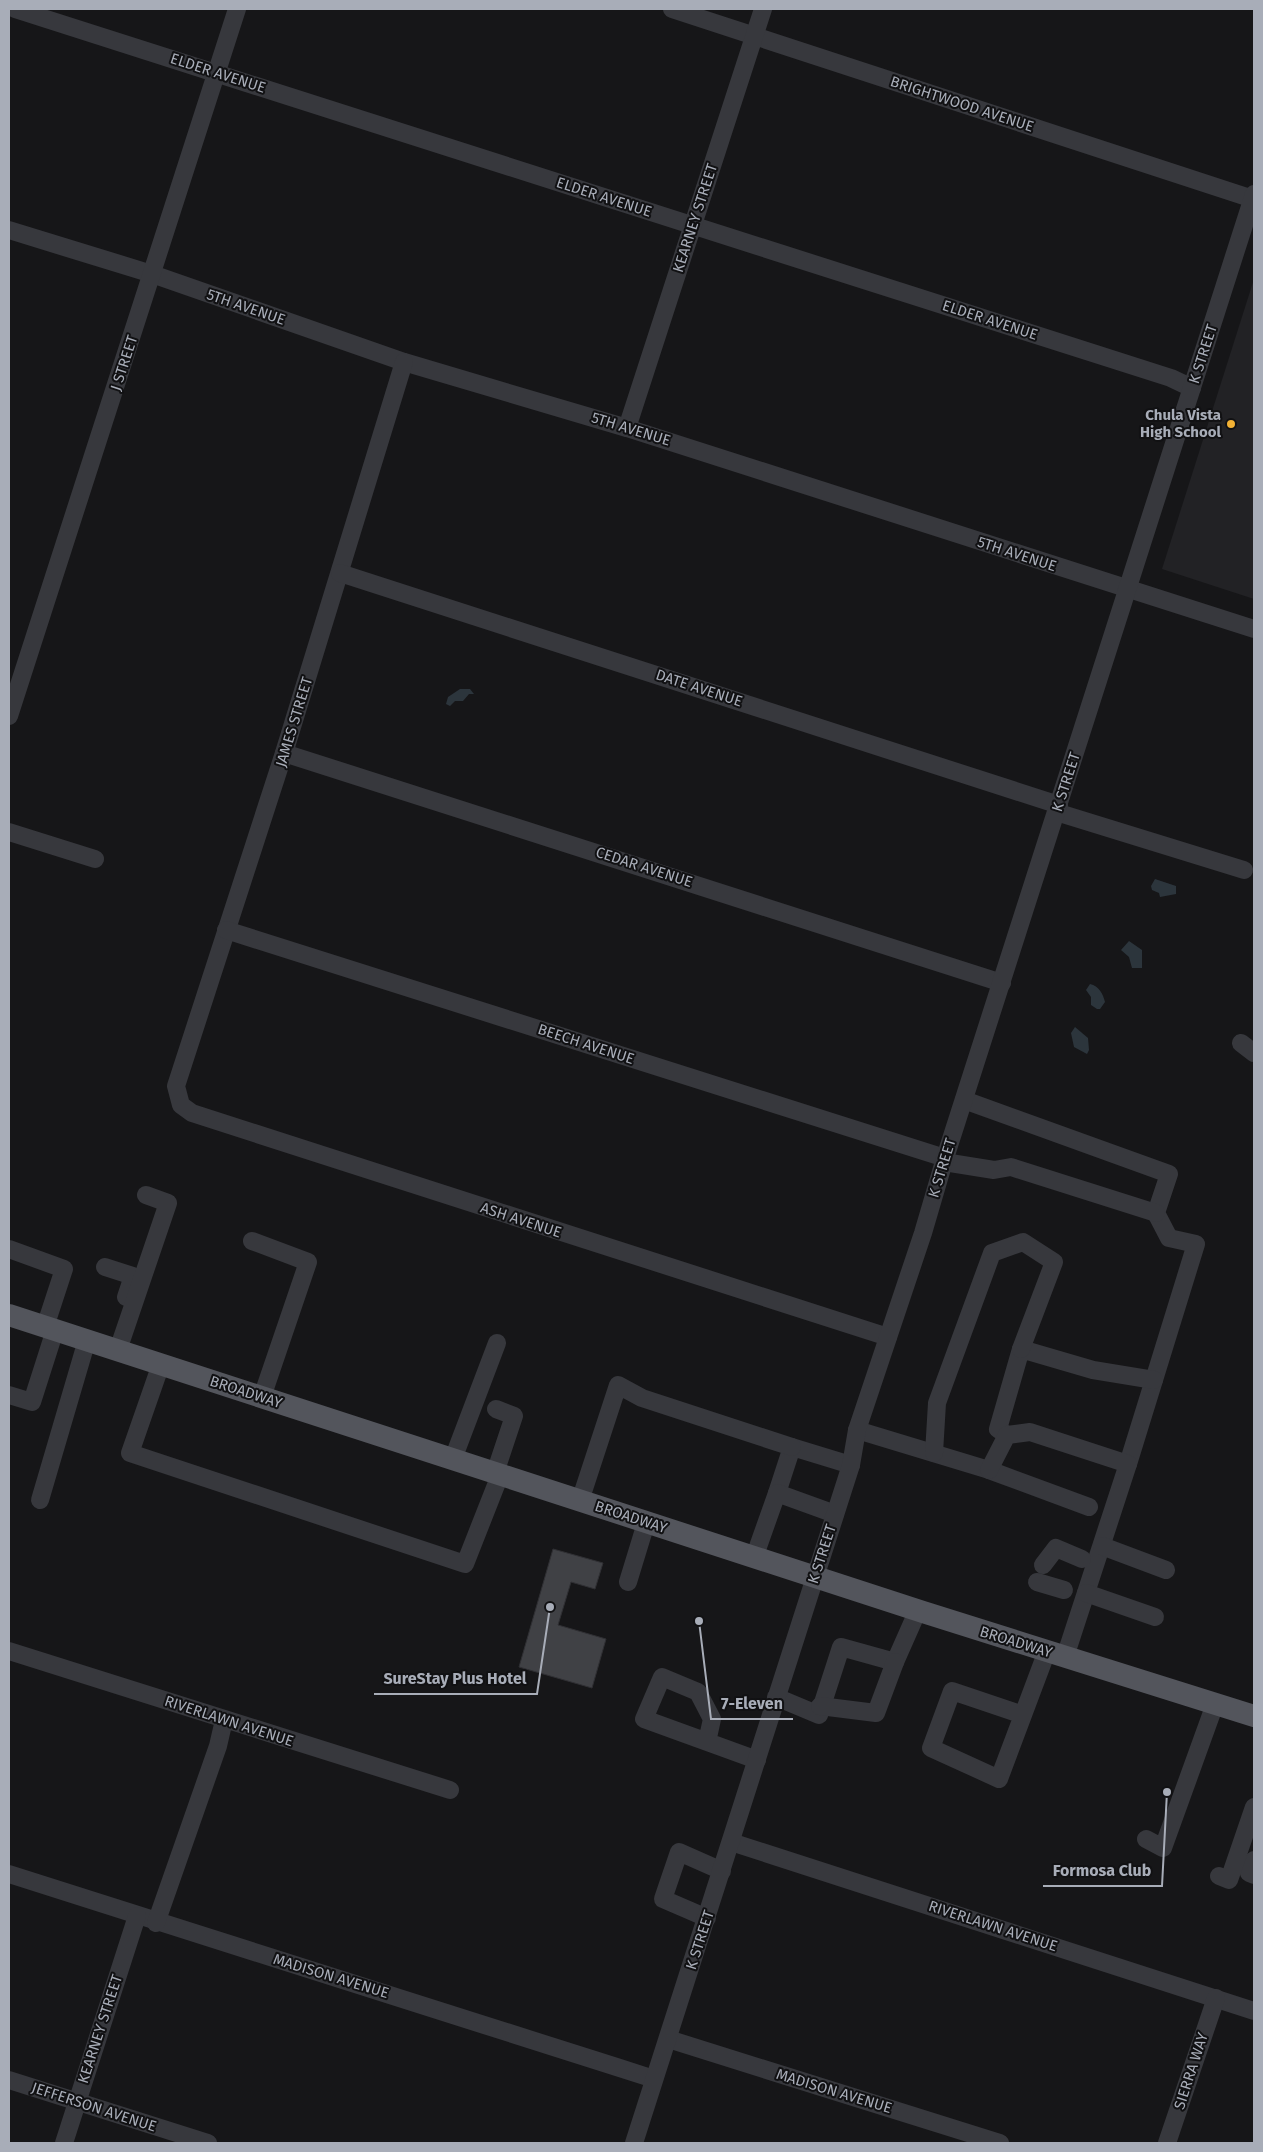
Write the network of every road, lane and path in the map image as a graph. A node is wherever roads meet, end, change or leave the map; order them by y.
1 (15, 9) edge
2 (237, 9) edge
3 (672, 9) edge
4 (763, 9) edge
5 (754, 36) junction
6 (216, 72) junction
7 (1254, 196) edge
8 (692, 225) junction
9 (9, 230) edge
10 (152, 274) junction
11 (404, 362) junction
12 (1192, 388) junction
13 (627, 428) junction
14 (340, 573) junction
15 (1127, 589) junction
16 (1254, 629) edge
17 (9, 716) edge
18 (284, 752) junction
19 (1057, 808) junction
20 (9, 832) edge
21 (95, 859) dead end
22 (1244, 870) dead end
23 (226, 930) junction
24 (1002, 983) junction
25 (178, 1081) joint
26 (964, 1100) junction
27 (944, 1160) junction
28 (146, 1195) dead end
29 (1156, 1213) junction
30 (252, 1241) dead end
31 (9, 1249) edge
32 (105, 1268) dead end
33 (9, 1315) edge
34 (50, 1328) junction
35 (888, 1337) junction
36 (87, 1340) junction
37 (497, 1343) dead end
38 (1021, 1348) junction
39 (114, 1349) junction
40 (161, 1364) junction
41 (1154, 1380) junction
42 (9, 1395) edge
43 (262, 1397) junction
44 (496, 1409) dead end
45 (857, 1430) junction
46 (1006, 1435) junction
47 (792, 1447) junction
48 (934, 1453) junction
49 (453, 1459) junction
50 (1128, 1464) junction
51 (851, 1465) junction
52 (989, 1470) junction
53 (497, 1474) junction
54 (777, 1493) junction
55 (40, 1500) dead end
56 (580, 1501) junction
57 (1089, 1507) dead end
58 (835, 1514) junction
59 (646, 1522) junction
60 (1102, 1546) junction
61 (754, 1558) junction
62 (1082, 1559) dead end
63 (1043, 1564) dead end
64 (1166, 1570) dead end
65 (814, 1577) junction
66 (628, 1582) dead end
67 (1037, 1582) dead end
68 (1064, 1590) dead end
69 (1086, 1593) junction
70 (918, 1610) junction
71 (1155, 1617) dead end
72 (9, 1650) edge
73 (1056, 1654) junction
74 (895, 1662) junction
75 (776, 1697) junction
76 (1215, 1704) junction
77 (820, 1706) junction
78 (1023, 1715) junction
79 (1254, 1716) edge
80 (224, 1720) junction
81 (706, 1742) dead end
82 (757, 1760) junction
83 (450, 1790) dead end
84 (1254, 1807) edge
85 (1146, 1839) dead end
86 (731, 1842) junction
87 (1254, 1860) edge
88 (722, 1872) junction
89 (9, 1874) edge
90 (1254, 1875) edge
91 (1219, 1876) dead end
92 (137, 1916) junction
93 (707, 1918) junction
94 (156, 1924) junction
95 (1216, 1998) junction
96 (1254, 2011) edge
97 (668, 2039) junction
98 (654, 2079) junction
99 (9, 2080) edge
100 (76, 2102) junction
101 (64, 2143) edge
102 (208, 2143) edge
103 (634, 2143) edge
104 (1000, 2143) edge
105 (1167, 2143) edge

1 - 6 street, ELDER AVENUE
2 - 6 street, J STREET
3 - 5 street, BRIGHTWOOD AVENUE
4 - 5 street, KEARNEY STREET
5 - 7 street, BRIGHTWOOD AVENUE
5 - 8 street, KEARNEY STREET
6 - 8 street, ELDER AVENUE
6 - 10 street, J STREET
7 - 12 street, K STREET
8 - 12 street, ELDER AVENUE
8 - 13 street, KEARNEY STREET
9 - 10 street, 5TH AVENUE
10 - 11 street, 5TH AVENUE
10 - 17 street, J STREET
11 - 13 street, 5TH AVENUE
11 - 14 street, JAMES STREET
12 - 15 street, K STREET
13 - 15 street, 5TH AVENUE
14 - 18 street, JAMES STREET
14 - 19 street, DATE AVENUE
15 - 16 street, 5TH AVENUE
15 - 19 street, K STREET
18 - 23 street, JAMES STREET
18 - 24 street, CEDAR AVENUE
19 - 22 street, DATE AVENUE
19 - 24 street, K STREET
20 - 21 street
23 - 25 street, JAMES STREET
23 - 27 street, BEECH AVENUE
24 - 26 street, K STREET
25 - 35 street, ASH AVENUE
26 - 27 street, K STREET
26 - 29 street
27 - 29 street, BEECH AVENUE
27 - 35 street, K STREET
28 - 39 street
29 - 41 street
30 - 43 street
31 - 34 street
32 - 39 street
33 - 34 main road, BROADWAY
34 - 36 main road, BROADWAY
34 - 42 street
35 - 45 street, K STREET
36 - 39 main road, BROADWAY
36 - 55 street
37 - 49 street
38 - 41 street
38 - 46 street
38 - 48 street
39 - 40 main road, BROADWAY
40 - 43 main road, BROADWAY
40 - 53 street
41 - 50 street
43 - 49 main road, BROADWAY
44 - 53 street
45 - 48 street
45 - 51 street, K STREET
46 - 50 street
46 - 52 street
47 - 51 street
47 - 54 street
47 - 56 street
48 - 52 street
49 - 53 main road, BROADWAY
50 - 60 street
51 - 58 street, K STREET
52 - 57 street
53 - 56 main road, BROADWAY
54 - 58 street
54 - 61 street
56 - 59 main road, BROADWAY
58 - 65 street, K STREET
59 - 61 main road, BROADWAY
59 - 66 street
60 - 64 street
60 - 69 street
61 - 65 main road, BROADWAY
62 - 63 street
65 - 70 main road, BROADWAY
65 - 75 street, K STREET
67 - 68 street
69 - 71 street
69 - 73 street
70 - 73 main road, BROADWAY
70 - 74 street
72 - 80 street, RIVERLAWN AVENUE
73 - 76 main road, BROADWAY
73 - 78 street
74 - 77 street
74 - 77 street
75 - 77 street
75 - 82 street, K STREET
76 - 79 main road, BROADWAY
76 - 85 street
78 - 78 street
80 - 83 street, RIVERLAWN AVENUE
80 - 94 street
81 - 82 street
82 - 86 street, K STREET
84 - 91 street
86 - 88 street, K STREET
86 - 95 street, RIVERLAWN AVENUE
87 - 90 street
88 - 93 street, K STREET
88 - 93 street
89 - 92 street, MADISON AVENUE
92 - 94 street, MADISON AVENUE
92 - 100 street, KEARNEY STREET
93 - 97 street, K STREET
94 - 98 street, MADISON AVENUE
95 - 96 street, RIVERLAWN AVENUE
95 - 105 street, SIERRA WAY
97 - 98 street, K STREET
97 - 104 street, MADISON AVENUE
98 - 103 street, K STREET
99 - 100 street, JEFFERSON AVENUE
100 - 101 street, KEARNEY STREET
100 - 102 street, JEFFERSON AVENUE

